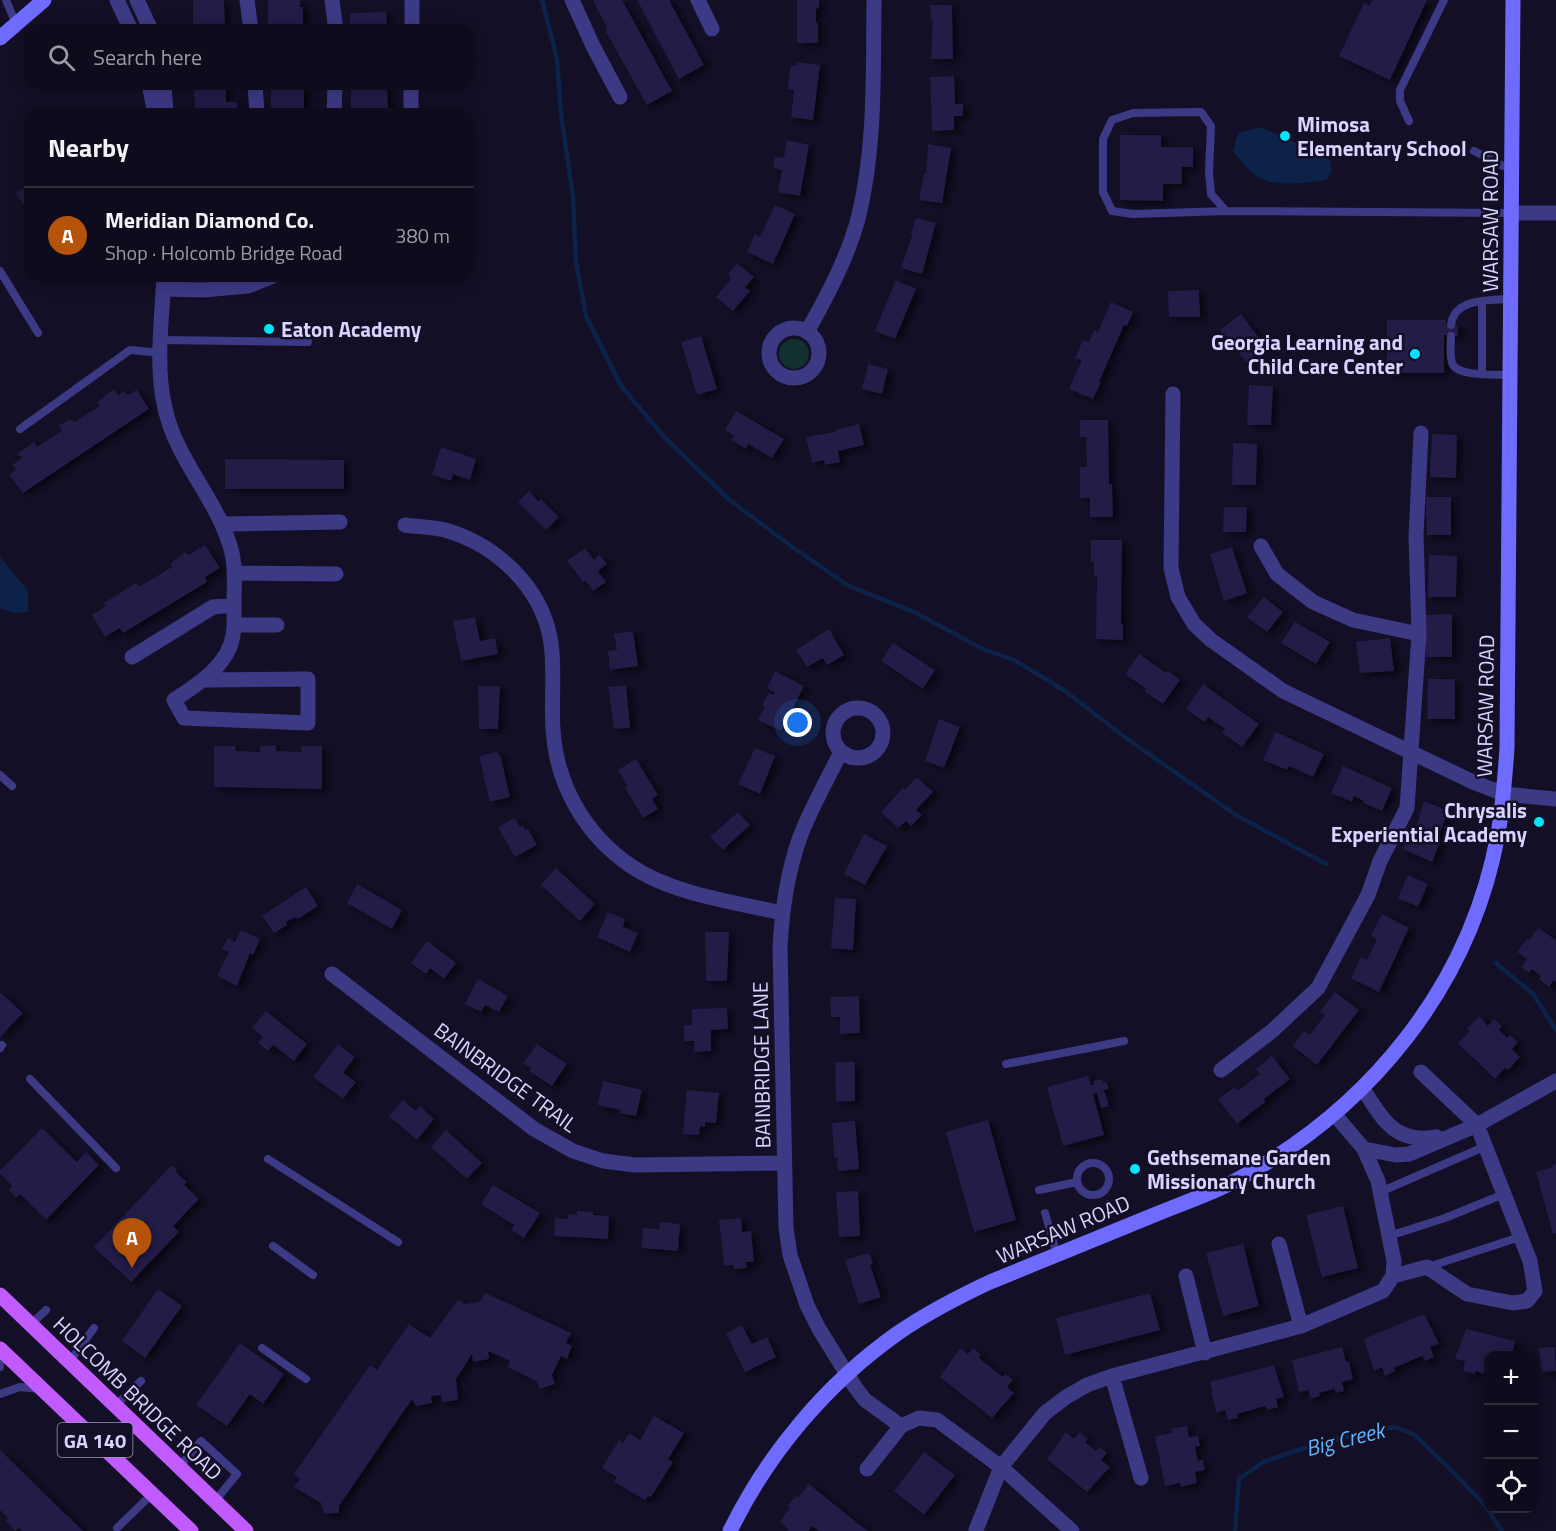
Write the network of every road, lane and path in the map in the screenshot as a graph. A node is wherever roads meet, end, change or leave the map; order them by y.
1 (6, 0) edge
2 (45, 0) edge
3 (117, 0) edge
4 (137, 0) edge
5 (247, 0) edge
6 (332, 0) edge
7 (412, 0) edge
8 (572, 0) edge
9 (698, 0) edge
10 (874, 0) edge
11 (1444, 0) edge
12 (1513, 0) edge
13 (16, 24) junction
14 (129, 24) edge
15 (148, 24) edge
16 (250, 24) edge
17 (335, 24) edge
18 (412, 24) edge
19 (712, 29) dead end
20 (0, 38) edge
21 (150, 90) edge
22 (164, 90) edge
23 (255, 90) edge
24 (335, 90) edge
25 (411, 90) edge
26 (620, 97) dead end
27 (154, 108) edge
28 (166, 108) edge
29 (256, 108) edge
30 (334, 108) edge
31 (411, 108) edge
32 (1409, 122) dead end
33 (1473, 151) dead end
34 (1512, 167) junction
35 (1226, 211) junction
36 (1511, 213) junction
37 (1556, 213) edge
38 (0, 270) edge
39 (163, 282) edge
40 (256, 282) edge
41 (1511, 299) junction
42 (1482, 301) junction
43 (1451, 325) dead end
44 (807, 332) dead end
45 (38, 333) dead end
46 (1451, 336) dead end
47 (308, 342) dead end
48 (161, 346) junction
49 (1482, 374) junction
50 (1510, 375) junction
51 (1173, 394) dead end
52 (20, 429) dead end
53 (1421, 432) dead end
54 (340, 522) dead end
55 (222, 525) junction
56 (405, 525) dead end
57 (1262, 546) dead end
58 (234, 573) junction
59 (336, 574) dead end
60 (234, 605) junction
61 (234, 625) junction
62 (277, 625) dead end
63 (1419, 634) junction
64 (132, 657) dead end
65 (205, 680) junction
66 (841, 752) dead end
67 (1410, 752) junction
68 (0, 776) edge
69 (12, 786) dead end
70 (1504, 794) junction
71 (1556, 799) edge
72 (782, 913) junction
73 (332, 974) dead end
74 (1124, 1041) dead end
75 (1006, 1064) dead end
76 (1221, 1070) dead end
77 (1421, 1072) dead end
78 (30, 1079) dead end
79 (1556, 1082) edge
80 (1363, 1089) junction
81 (1335, 1115) junction
82 (1477, 1125) junction
83 (1486, 1146) junction
84 (1364, 1149) junction
85 (268, 1159) dead end
86 (784, 1163) junction
87 (116, 1167) dead end
88 (1077, 1182) dead end
89 (1039, 1190) dead end
90 (1380, 1192) junction
91 (1504, 1194) junction
92 (1045, 1213) dead end
93 (1389, 1236) junction
94 (1520, 1237) junction
95 (398, 1242) dead end
96 (1279, 1244) dead end
97 (273, 1246) dead end
98 (1057, 1255) junction
99 (1427, 1267) junction
100 (313, 1275) dead end
101 (1186, 1276) dead end
102 (1393, 1276) junction
103 (0, 1295) edge
104 (46, 1310) dead end
105 (31, 1324) junction
106 (1301, 1326) junction
107 (94, 1328) dead end
108 (262, 1348) dead end
109 (0, 1349) edge
110 (1205, 1353) junction
111 (0, 1357) edge
112 (70, 1361) junction
113 (0, 1367) edge
114 (847, 1374) junction
115 (1112, 1376) junction
116 (306, 1379) dead end
117 (141, 1381) dead end
118 (43, 1390) junction
119 (0, 1394) edge
120 (116, 1405) junction
121 (901, 1426) junction
122 (180, 1466) junction
123 (1001, 1467) junction
124 (867, 1469) dead end
125 (1141, 1478) dead end
126 (152, 1494) junction
127 (215, 1501) junction
128 (117, 1528) dead end
129 (976, 1530) edge
130 (191, 1531) edge
131 (246, 1531) edge
132 (730, 1531) edge
133 (1072, 1531) edge

1 - 13 lane
2 - 13 street
3 - 14 street
4 - 15 street
5 - 16 street
6 - 17 street
7 - 18 street
8 - 26 street
9 - 19 street
10 - 44 street
11 - 32 lane
12 - 34 street, WARSAW ROAD
13 - 20 street
21 - 27 street
22 - 28 street
23 - 29 street
24 - 30 street
25 - 31 street
33 - 34 lane
34 - 36 street, WARSAW ROAD
35 - 35 lane
35 - 36 lane
36 - 37 street
36 - 41 street, WARSAW ROAD
38 - 45 lane
39 - 40 street
39 - 48 street
41 - 42 lane
41 - 50 street, WARSAW ROAD
42 - 43 lane
42 - 49 lane
46 - 49 lane
47 - 48 lane
48 - 52 lane
48 - 55 street
49 - 50 lane
50 - 70 street, WARSAW ROAD
51 - 67 street
53 - 63 street
54 - 55 street
55 - 58 street
56 - 72 street
57 - 63 street
58 - 59 street
58 - 60 street
60 - 61 street
60 - 64 street
61 - 62 street
61 - 65 street
63 - 67 street
65 - 65 street
66 - 72 street, BAINBRIDGE LANE
67 - 70 street
67 - 76 street
68 - 69 lane
70 - 71 street
70 - 80 street, WARSAW ROAD
72 - 86 street, BAINBRIDGE LANE
73 - 86 street, BAINBRIDGE TRAIL
74 - 75 lane
77 - 82 street
78 - 87 lane
79 - 82 street
80 - 81 street, WARSAW ROAD
80 - 82 street
81 - 84 street
81 - 98 street, WARSAW ROAD
82 - 83 street
82 - 84 street
83 - 90 lane
83 - 91 street
84 - 90 street
85 - 95 lane
86 - 114 street, BAINBRIDGE LANE
88 - 89 lane
90 - 93 street
91 - 93 lane
91 - 94 street
92 - 98 lane
93 - 102 street
94 - 99 lane
94 - 99 street
96 - 106 street
97 - 100 lane
98 - 114 street, WARSAW ROAD
99 - 102 street
101 - 110 street
102 - 106 street
103 - 105 main road, HOLCOMB BRIDGE ROAD / GA 140
104 - 105 lane
105 - 112 main road, HOLCOMB BRIDGE ROAD / GA 140
106 - 110 street
107 - 112 lane
108 - 116 lane
109 - 118 main road, GA 140
110 - 115 street
111 - 113 lane
112 - 120 main road, HOLCOMB BRIDGE ROAD / GA 140
114 - 121 street, BAINBRIDGE LANE
114 - 132 street, WARSAW ROAD
115 - 123 street
115 - 125 street
117 - 120 lane
118 - 119 lane
118 - 126 main road, GA 140
120 - 122 main road, HOLCOMB BRIDGE ROAD / GA 140
121 - 123 street
121 - 124 street
122 - 127 main road, HOLCOMB BRIDGE ROAD / GA 140
122 - 127 lane
123 - 129 street
123 - 133 street
126 - 128 lane
126 - 130 main road, GA 140
127 - 131 main road, HOLCOMB BRIDGE ROAD / GA 140

